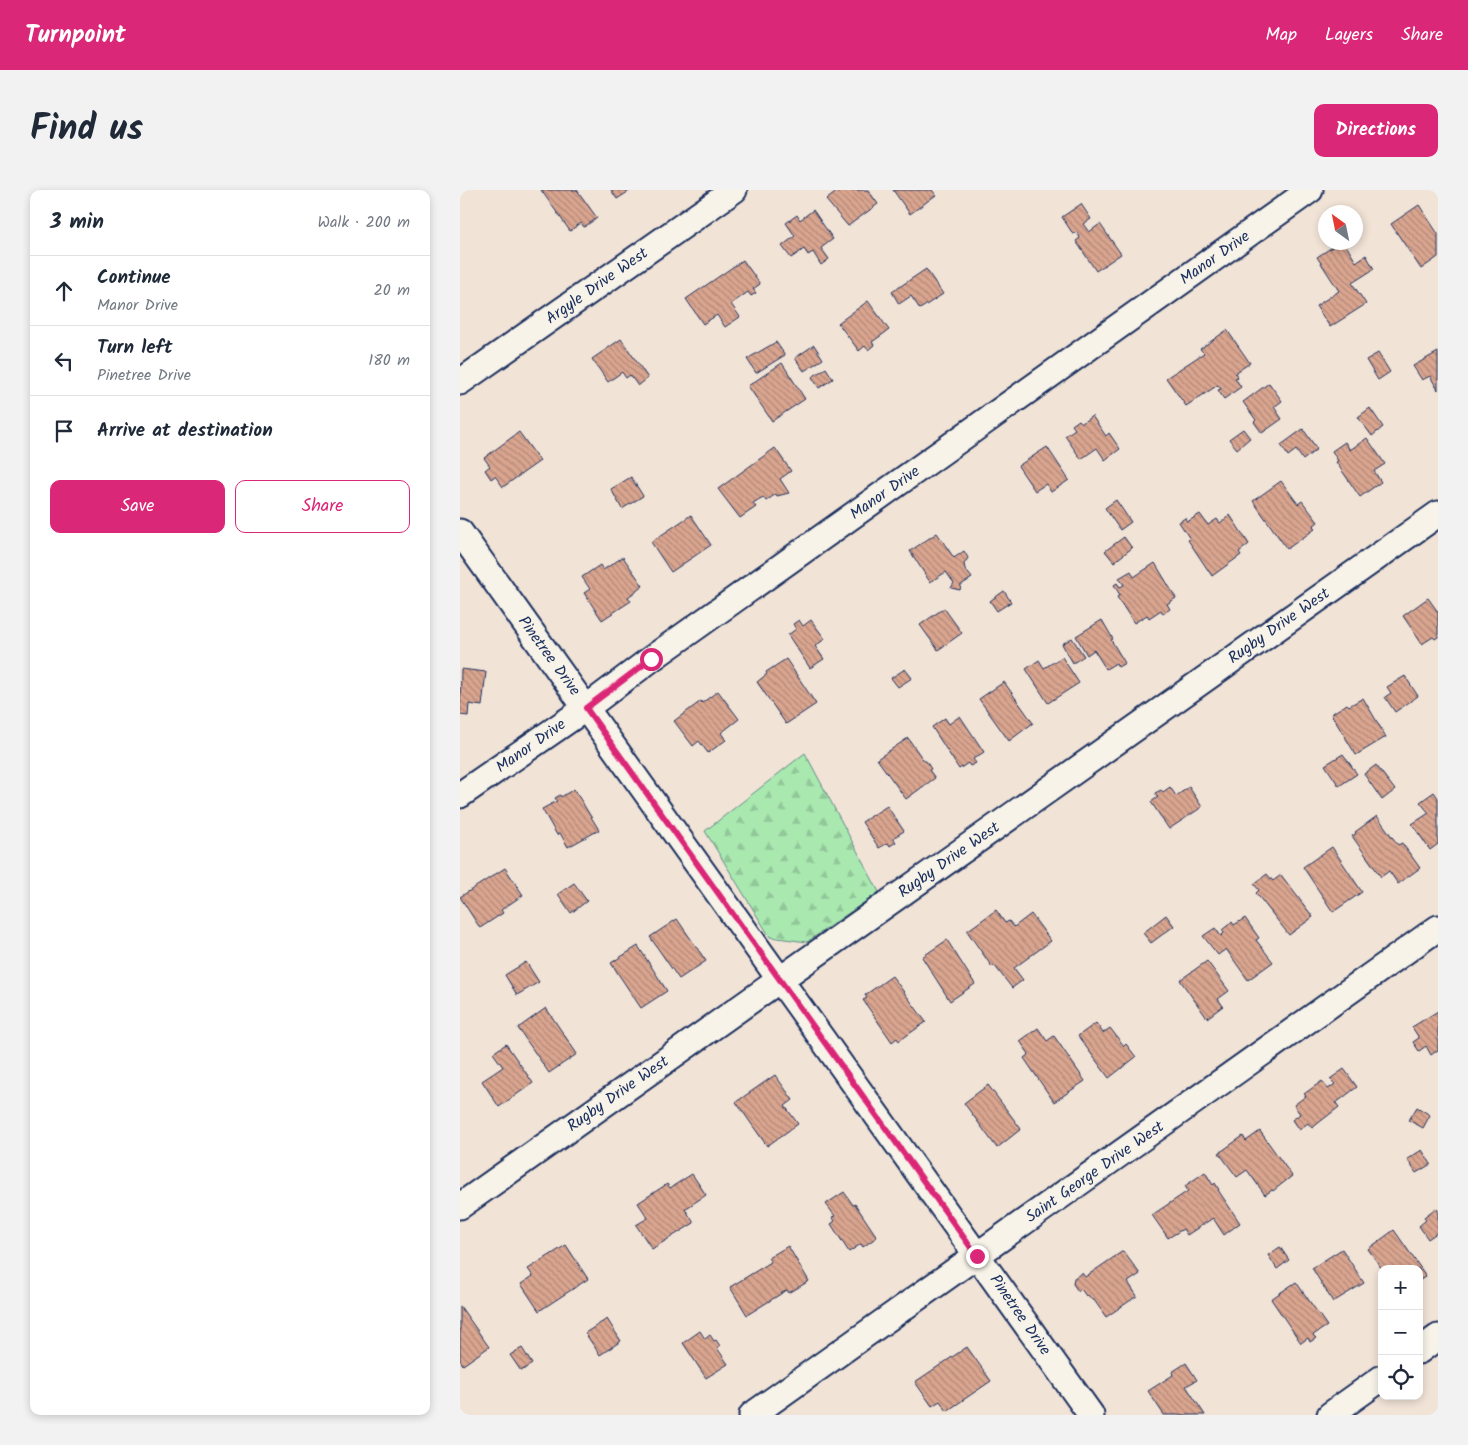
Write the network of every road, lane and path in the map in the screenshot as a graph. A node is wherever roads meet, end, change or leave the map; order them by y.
1 (734, 190) edge
2 (1310, 190) edge
3 (460, 382) edge
4 (1438, 514) edge
5 (460, 532) edge
6 (586, 708) junction
7 (460, 795) edge
8 (1438, 928) edge
9 (780, 979) junction
10 (460, 1206) edge
11 (977, 1256) junction
12 (1438, 1337) edge
13 (1423, 1348) edge
14 (1378, 1381) edge
15 (752, 1415) edge
16 (1091, 1415) edge
17 (1330, 1415) edge

1 - 3 street, Argyle Drive West
2 - 6 street, Manor Drive
4 - 9 street, Rugby Drive West
5 - 6 street, Pinetree Drive
6 - 7 street, Manor Drive
6 - 9 street, Pinetree Drive
8 - 11 street, Saint George Drive West
9 - 10 street, Rugby Drive West
9 - 11 street, Pinetree Drive
11 - 15 street, Saint George Drive West
11 - 16 street, Pinetree Drive
12 - 13 street
14 - 17 street

